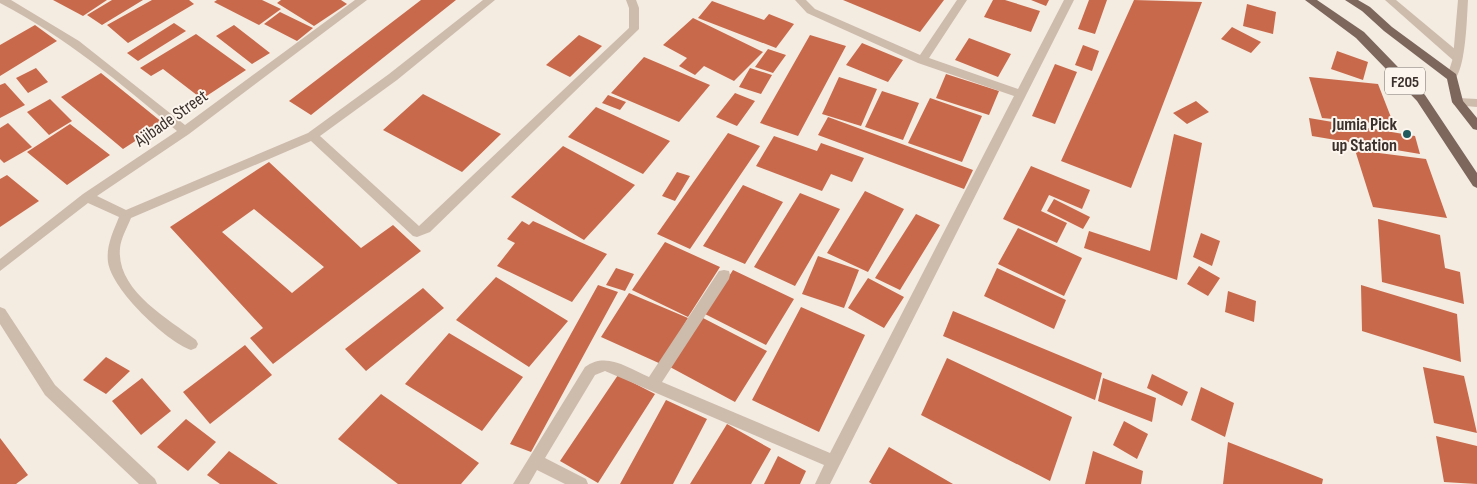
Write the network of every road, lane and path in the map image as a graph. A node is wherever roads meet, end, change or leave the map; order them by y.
1 (3, 0) edge
2 (362, 0) edge
3 (490, 0) edge
4 (631, 0) edge
5 (800, 0) edge
6 (962, 0) edge
7 (1068, 0) edge
8 (1310, 0) edge
9 (1350, 0) edge
10 (1390, 0) edge
11 (1463, 0) edge
12 (1458, 58) junction
13 (922, 60) junction
14 (1452, 77) junction
15 (1022, 95) junction
16 (1458, 102) junction
17 (1477, 103) edge
18 (1477, 126) edge
19 (185, 131) junction
20 (312, 136) junction
21 (1477, 183) edge
22 (88, 197) junction
23 (126, 215) junction
24 (0, 266) edge
25 (724, 274) dead end
26 (0, 313) edge
27 (192, 344) dead end
28 (652, 385) junction
29 (534, 460) junction
30 (833, 460) junction
31 (150, 484) edge
32 (520, 484) edge
33 (581, 484) edge
34 (822, 484) edge

1 - 19 street
2 - 19 street, Ajibade Street
3 - 20 street
4 - 20 street
5 - 13 street
6 - 13 street
7 - 15 street
8 - 21 main road, F205
9 - 14 main road, F205
10 - 12 street
11 - 12 street
12 - 14 street
13 - 15 street
14 - 16 main road
15 - 30 street
16 - 17 street
16 - 18 main road
19 - 22 street, Ajibade Street
20 - 23 street
22 - 23 street
22 - 24 street, Ajibade Street
23 - 27 street
25 - 28 street
26 - 31 street
28 - 29 street
28 - 30 street
29 - 32 street
29 - 33 street
30 - 34 street

